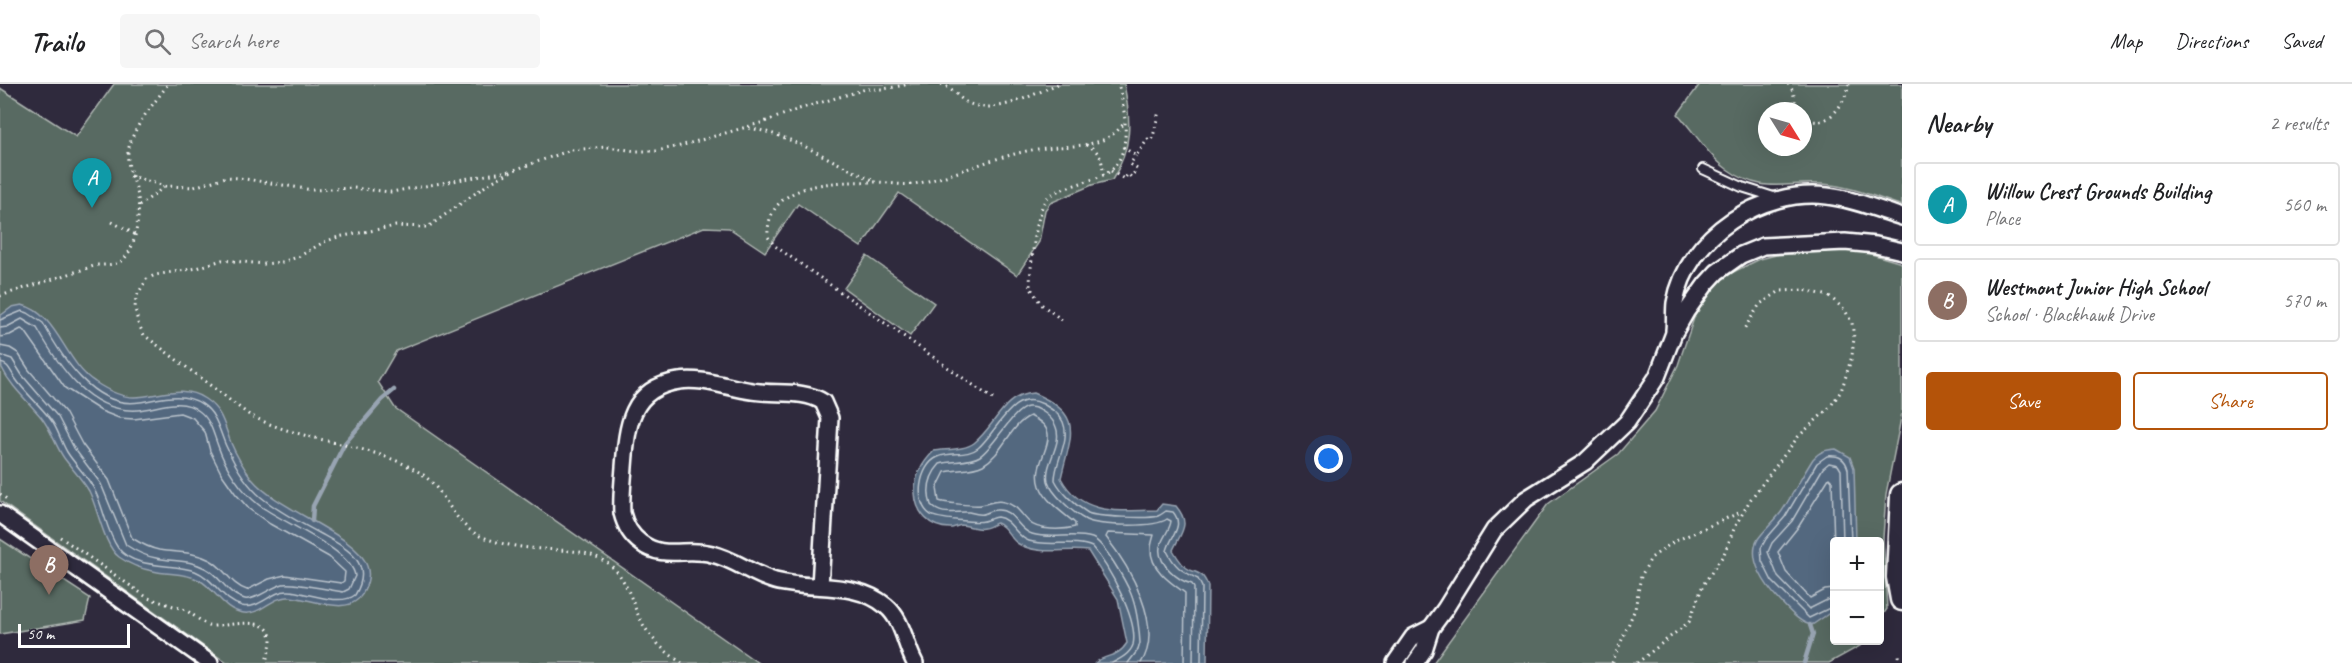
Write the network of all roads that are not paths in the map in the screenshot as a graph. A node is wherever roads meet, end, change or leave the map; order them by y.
1 (1703, 169) dead end
2 (1778, 198) junction
3 (1902, 217) edge
4 (1902, 251) edge
5 (1674, 333) junction
6 (1901, 504) edge
7 (0, 514) edge
8 (820, 586) junction
9 (1902, 599) edge
10 (1431, 628) junction
11 (210, 663) edge
12 (915, 663) edge
13 (1395, 663) edge
14 (1415, 663) edge

1 - 2 lane
2 - 3 street
2 - 5 street
4 - 5 street
5 - 10 street
6 - 9 main road
7 - 11 street
8 - 8 street
8 - 12 street
10 - 13 street
10 - 14 street

